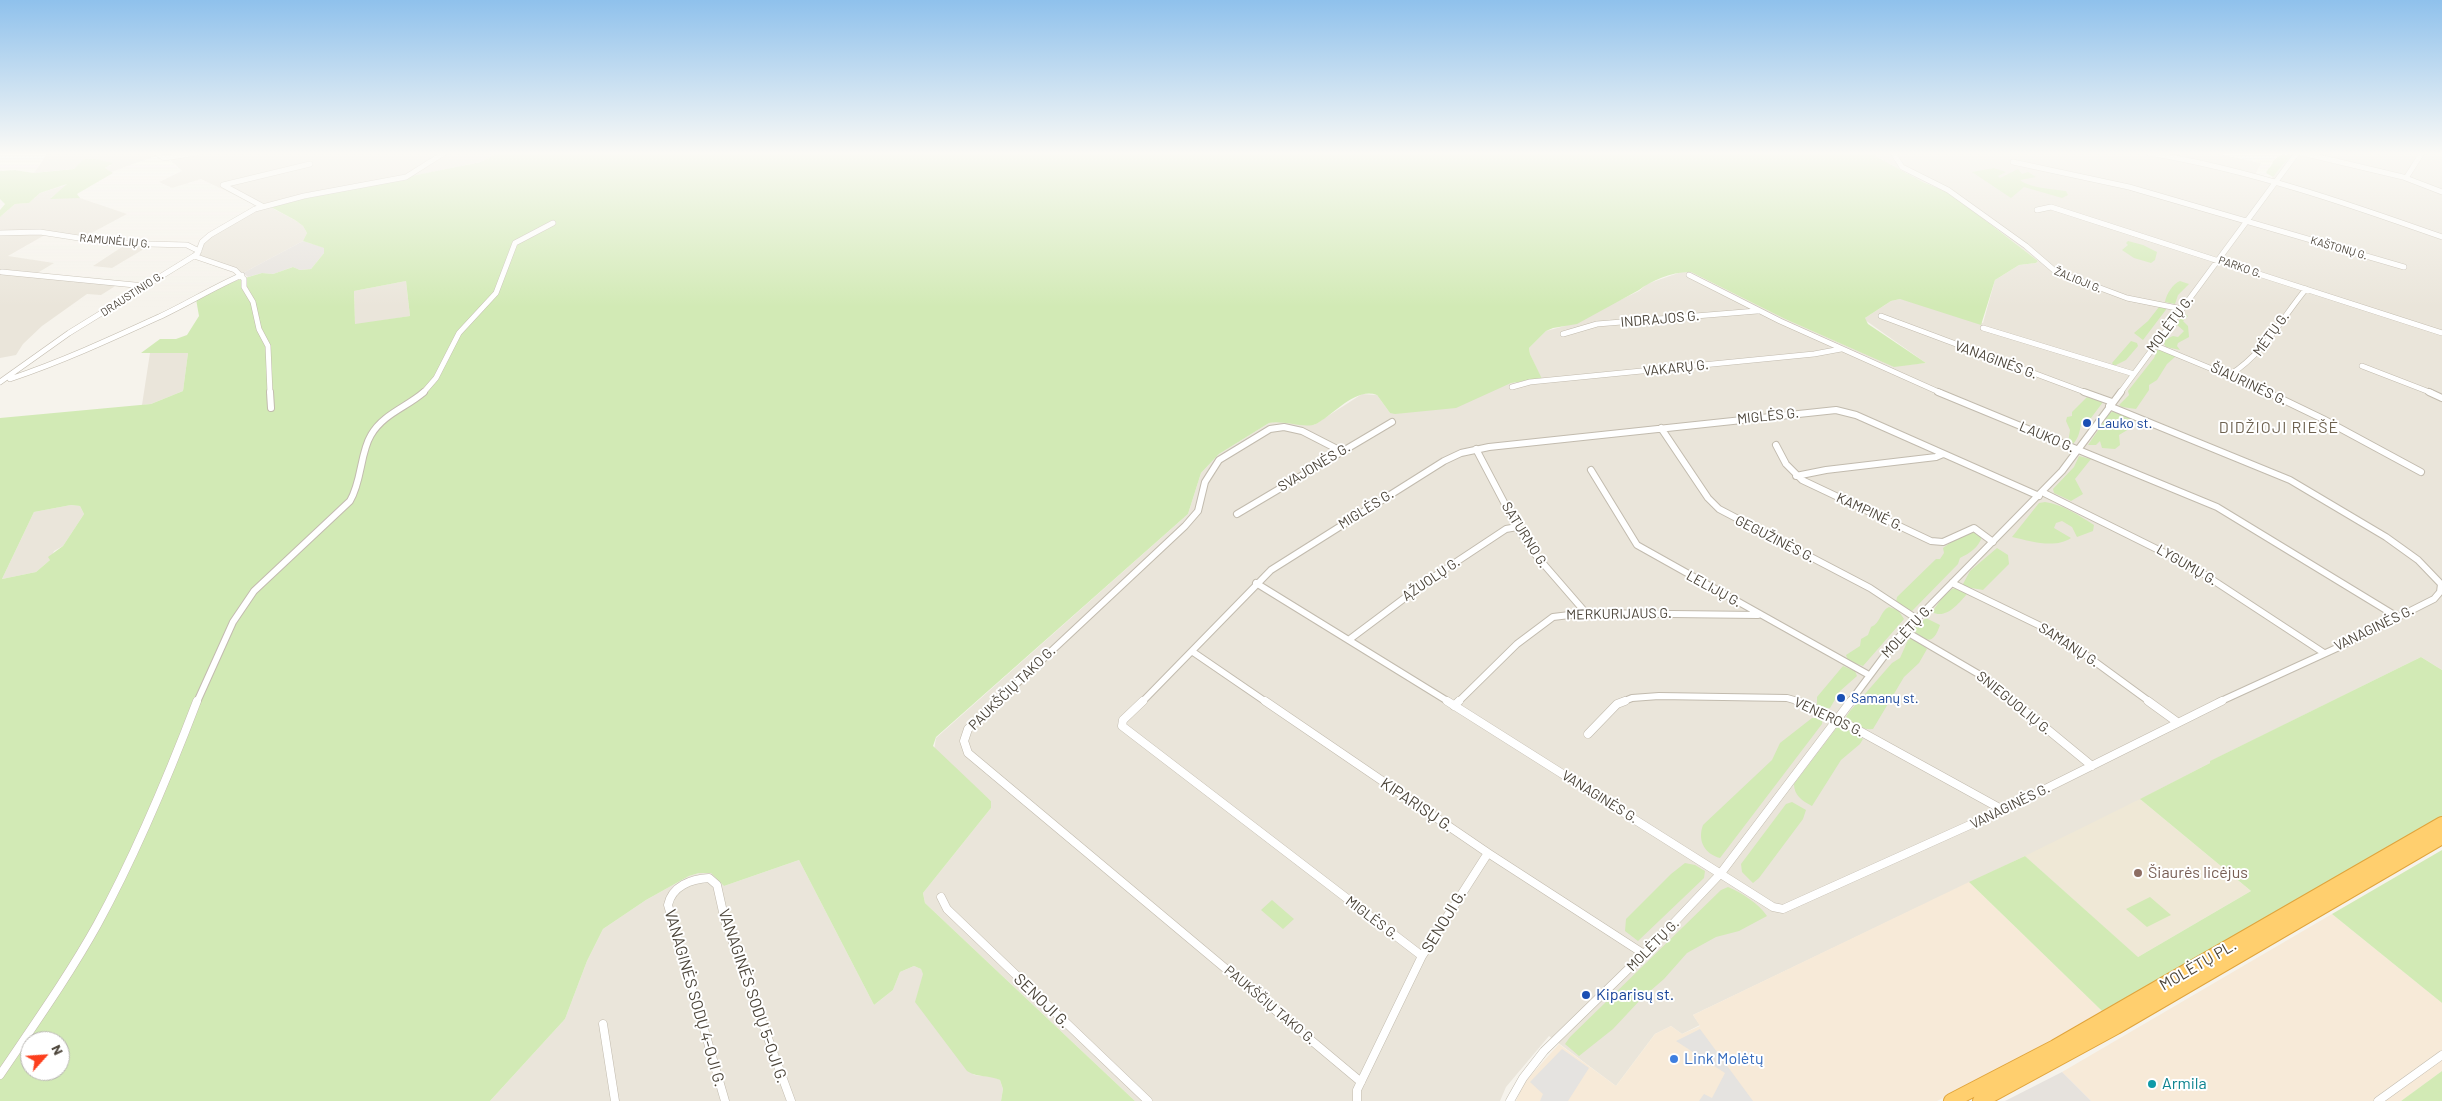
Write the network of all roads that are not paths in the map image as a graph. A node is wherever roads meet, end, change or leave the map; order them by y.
1 (259, 204) edge
2 (270, 204) edge
3 (1967, 204) edge
4 (2188, 204) edge
5 (2259, 204) edge
6 (2344, 204) edge
7 (262, 206) junction
8 (2038, 210) dead end
9 (2246, 221) junction
10 (553, 223) dead end
11 (0, 233) edge
12 (2442, 237) edge
13 (202, 244) junction
14 (191, 247) junction
15 (199, 250) junction
16 (194, 256) junction
17 (2218, 260) junction
18 (2404, 267) dead end
19 (2, 272) dead end
20 (1688, 274) dead end
21 (242, 275) junction
22 (145, 286) junction
23 (2306, 289) junction
24 (2182, 309) junction
25 (1758, 310) junction
26 (1880, 316) dead end
27 (1983, 328) dead end
28 (1563, 334) dead end
29 (2442, 334) edge
30 (2154, 345) junction
31 (1841, 349) junction
32 (2362, 366) dead end
33 (2134, 374) junction
34 (2232, 374) junction
35 (1, 381) edge
36 (1512, 386) dead end
37 (2442, 398) edge
38 (2111, 404) junction
39 (271, 408) dead end
40 (1392, 422) dead end
41 (1661, 428) junction
42 (1776, 445) dead end
43 (1476, 449) junction
44 (2077, 450) junction
45 (1341, 451) junction
46 (1943, 454) junction
47 (1591, 470) dead end
48 (2421, 472) dead end
49 (1796, 476) junction
50 (2040, 494) junction
51 (1237, 514) dead end
52 (1517, 527) junction
53 (1993, 542) junction
54 (1256, 583) junction
55 (1952, 583) junction
56 (1586, 613) junction
57 (1759, 615) junction
58 (2396, 616) junction
59 (1917, 619) junction
60 (1905, 631) junction
61 (1350, 639) junction
62 (1193, 652) junction
63 (2324, 653) junction
64 (1869, 675) junction
65 (1454, 706) junction
66 (1836, 718) junction
67 (2177, 722) junction
68 (1588, 734) dead end
69 (2092, 766) junction
70 (2003, 810) junction
71 (2442, 824) edge
72 (2442, 837) edge
73 (1488, 853) junction
74 (1721, 873) junction
75 (696, 880) joint
76 (941, 897) dead end
77 (1644, 954) junction
78 (1422, 956) junction
79 (603, 1024) dead end
80 (2442, 1055) edge
81 (0, 1074) edge
82 (1361, 1082) junction
83 (615, 1101) edge
84 (725, 1101) edge
85 (791, 1101) edge
86 (1148, 1101) edge
87 (1357, 1101) edge
88 (1510, 1101) edge
89 (1951, 1101) edge
90 (1980, 1101) edge
91 (2378, 1101) edge

1 - 7 street
2 - 7 street, DRAUSTINIO G.
3 - 24 street, ŽALIOJI G.
4 - 9 street, KAŠTONŲ G.
5 - 9 street, MOLĖTŲ G.
6 - 12 street
7 - 13 street, DRAUSTINIO G.
8 - 17 street, PARKO G.
9 - 17 street, MOLĖTŲ G.
9 - 18 street, KAŠTONŲ G.
10 - 81 street
11 - 14 street, RAMUNĖLIŲ G.
13 - 14 street
13 - 15 street, DRAUSTINIO G.
14 - 15 street, RAMUNĖLIŲ G.
15 - 16 street, DRAUSTINIO G.
16 - 21 street
16 - 22 street, DRAUSTINIO G.
17 - 23 street, PARKO G.
17 - 24 street, MOLĖTŲ G.
19 - 22 street
20 - 25 street, LAUKO G.
21 - 35 street
21 - 39 street
22 - 35 street, DRAUSTINIO G.
23 - 29 street, PARKO G.
23 - 34 street, MĖTŲ G.
24 - 30 street, MOLĖTŲ G.
25 - 28 street, INDRAJOS G.
25 - 31 street, LAUKO G.
26 - 38 street, VANAGINĖS G.
27 - 33 street
30 - 33 street, MOLĖTŲ G.
30 - 34 street, ŠIAURINĖS G.
31 - 36 street, VAKARŲ G.
31 - 44 street, LAUKO G.
32 - 37 street
33 - 38 street, MOLĖTŲ G.
34 - 48 street, ŠIAURINĖS G.
38 - 44 street, MOLĖTŲ G.
38 - 58 street, VANAGINĖS G.
40 - 45 street, SVAJONĖS G.
41 - 43 street, MIGLĖS G.
41 - 46 street, MIGLĖS G.
41 - 59 street, GEGUŽINĖS G.
42 - 49 street, KAMPINĖ G.
43 - 52 street, SATURNO G.
43 - 54 street, MIGLĖS G.
44 - 50 street, MOLĖTŲ G.
44 - 58 street, LAUKO G.
45 - 51 street, SVAJONĖS G.
45 - 82 street, PAUKŠČIŲ TAKO G.
46 - 49 street, KAMPINĖ G.
46 - 50 street, MIGLĖS G.
47 - 57 street, LELIJŲ G.
49 - 53 street, KAMPINĖ G.
50 - 53 street, MOLĖTŲ G.
50 - 63 street, LYGUMŲ G.
52 - 56 street, SATURNO G.
52 - 61 street, ĄŽUOLŲ G.
53 - 55 street, MOLĖTŲ G.
54 - 61 street, VANAGINĖS G.
54 - 62 street, MIGLĖS G.
55 - 59 street, MOLĖTŲ G.
55 - 67 street, SAMANŲ G.
56 - 57 street, MERKURIJAUS G.
56 - 65 street, MERKURIJAUS G.
57 - 64 street, LELIJŲ G.
58 - 63 street, VANAGINĖS G.
59 - 60 street, MOLĖTŲ G.
60 - 64 street, MOLĖTŲ G.
60 - 69 street, SNIEGUOLIŲ G.
61 - 65 street, VANAGINĖS G.
62 - 73 street, KIPARISŲ G.
62 - 78 street, MIGLĖS G.
63 - 67 street, VANAGINĖS G.
64 - 66 street, MOLĖTŲ G.
65 - 74 street, VANAGINĖS G.
66 - 68 street, VENEROS G.
66 - 70 street, VENEROS G.
66 - 74 street, MOLĖTŲ G.
67 - 69 street, VANAGINĖS G.
69 - 70 street, VANAGINĖS G.
70 - 74 street, VANAGINĖS G.
71 - 89 highway, MOLĖTŲ PL.
72 - 90 highway, MOLĖTŲ PL.
73 - 77 street, KIPARISŲ G.
73 - 78 street, SENOJI G.
74 - 77 street, MOLĖTŲ G.
75 - 84 street, VANAGINĖS SODŲ 4-OJI G.
75 - 85 street, VANAGINĖS SODŲ 5-OJI G.
76 - 86 street, SENOJI G.
77 - 88 street, MOLĖTŲ G.
78 - 82 street, SENOJI G.
79 - 83 street
80 - 91 street
82 - 87 street, SENOJI G.

